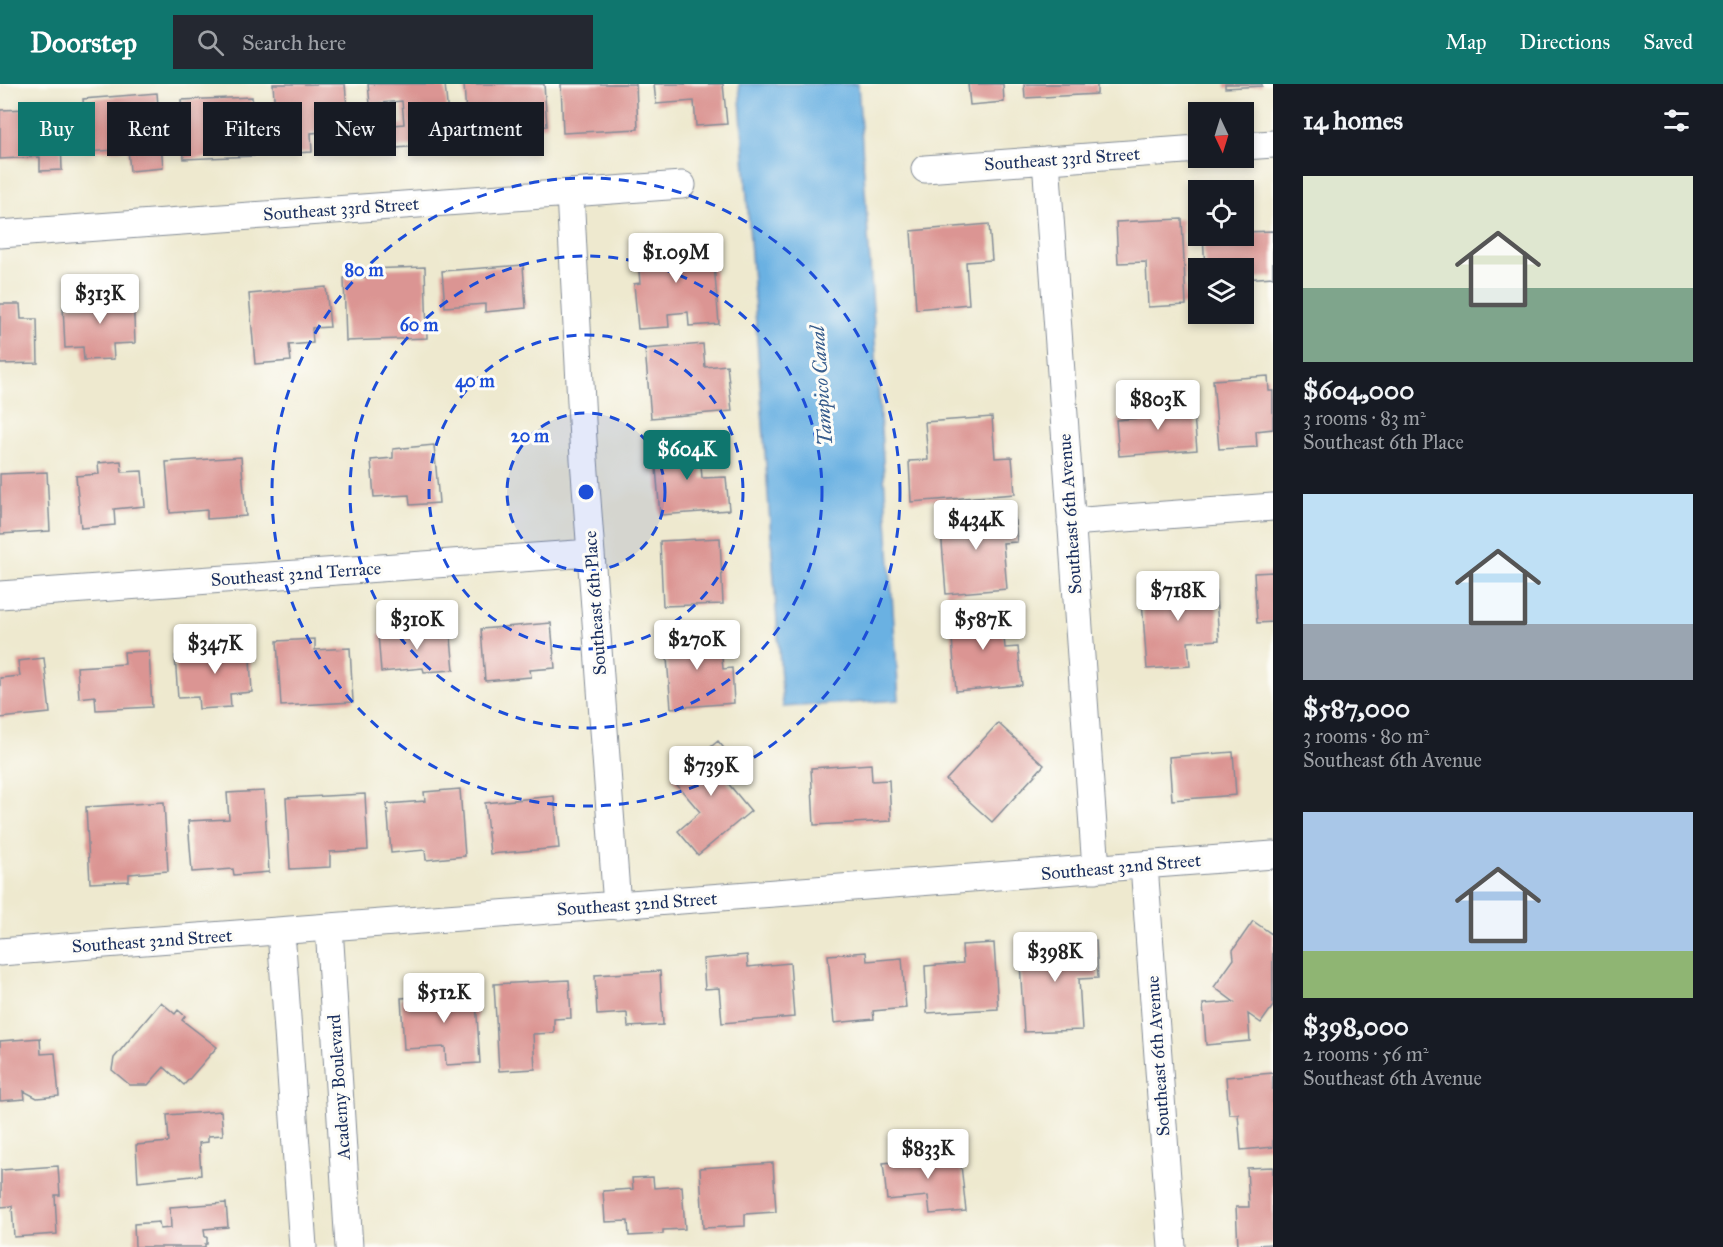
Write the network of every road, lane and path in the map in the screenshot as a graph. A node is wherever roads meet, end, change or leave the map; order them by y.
1 (1273, 144) edge
2 (1254, 145) edge
3 (1188, 150) edge
4 (1046, 160) junction
5 (925, 169) dead end
6 (682, 185) dead end
7 (570, 193) junction
8 (0, 234) edge
9 (1273, 507) edge
10 (1071, 522) junction
11 (591, 553) junction
12 (0, 595) edge
13 (1273, 855) edge
14 (1144, 865) junction
15 (1096, 869) junction
16 (617, 906) junction
17 (329, 927) junction
18 (281, 931) junction
19 (0, 952) edge
20 (303, 1247) edge
21 (350, 1247) edge
22 (1172, 1247) edge

1 - 2 street
3 - 4 street, Southeast 33rd Street
4 - 5 street, Southeast 33rd Street
4 - 10 street, Southeast 6th Avenue
6 - 7 street, Southeast 33rd Street
7 - 8 street, Southeast 33rd Street
7 - 11 street, Southeast 6th Place
9 - 10 street
10 - 15 street, Southeast 6th Avenue
11 - 12 street, Southeast 32nd Terrace
11 - 16 street, Southeast 6th Place
13 - 14 street, Southeast 32nd Street
14 - 15 street, Southeast 32nd Street
14 - 22 street, Southeast 6th Avenue
15 - 16 street, Southeast 32nd Street
16 - 17 street, Southeast 32nd Street
17 - 18 street, Southeast 32nd Street
17 - 21 street, Academy Boulevard
18 - 19 street, Southeast 32nd Street
18 - 20 street

